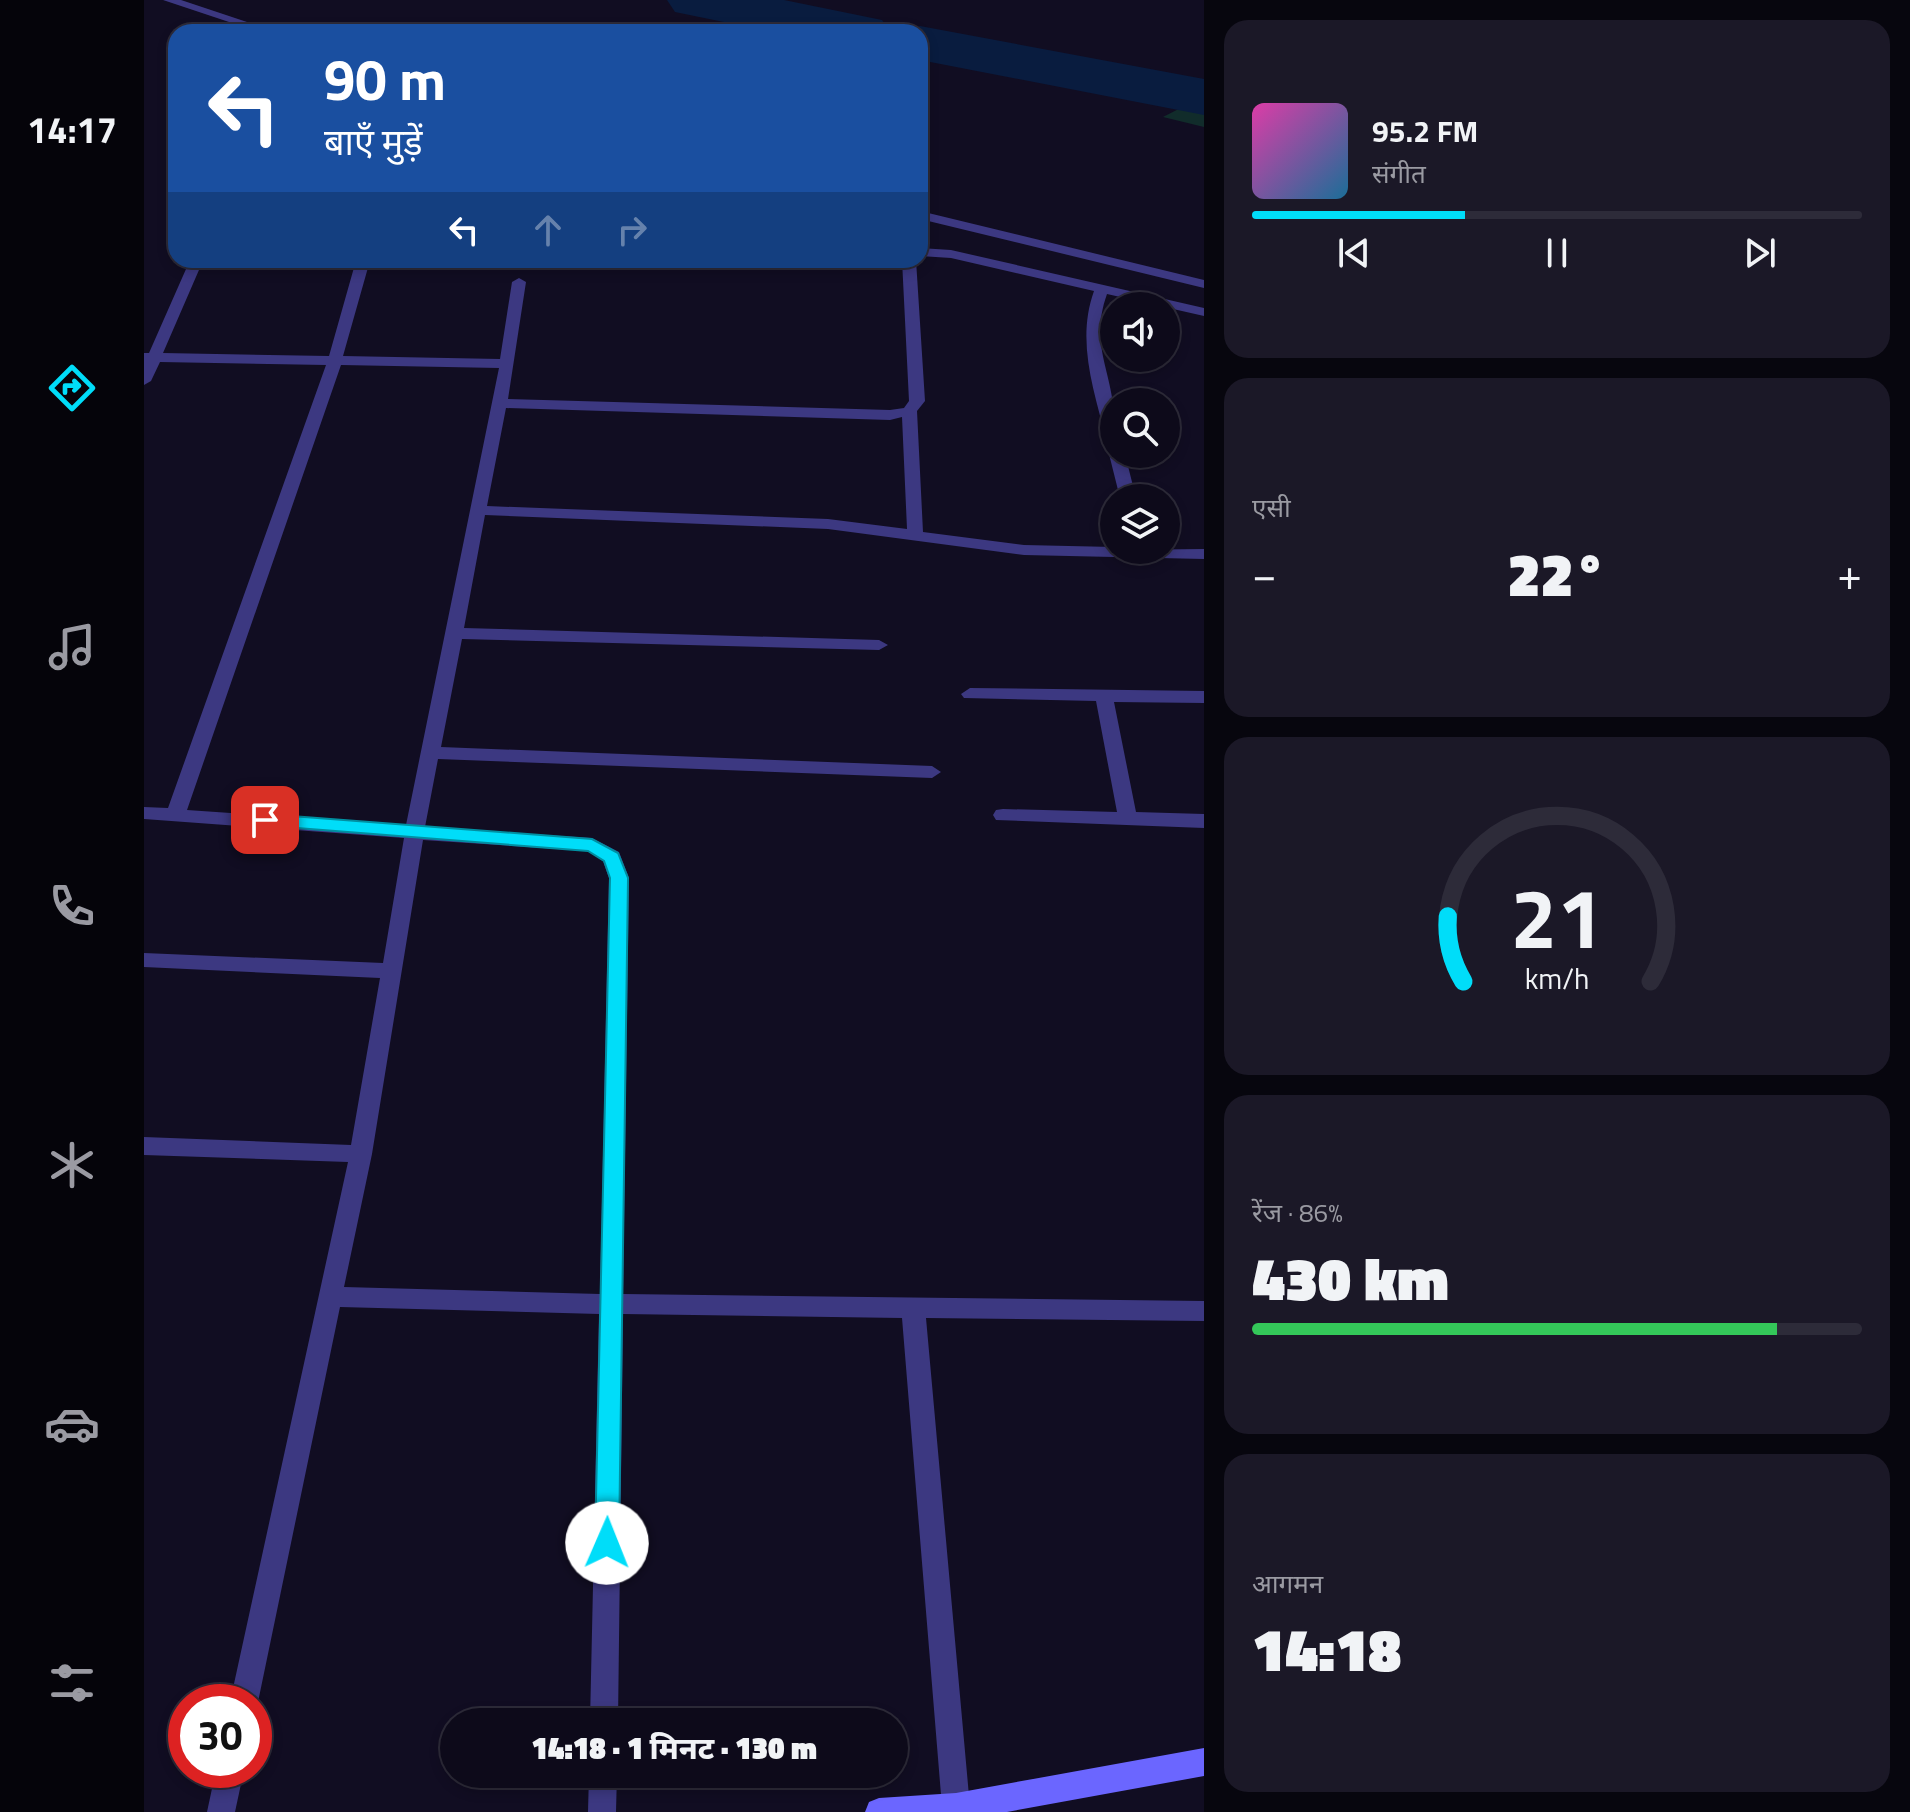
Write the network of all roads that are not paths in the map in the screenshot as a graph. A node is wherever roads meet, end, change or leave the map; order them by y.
1 (169, 0) edge
2 (246, 24) edge
3 (928, 217) edge
4 (928, 253) edge
5 (193, 268) edge
6 (361, 268) edge
7 (909, 268) edge
8 (519, 282) dead end
9 (1204, 284) edge
10 (1102, 288) junction
11 (1204, 312) edge
12 (150, 357) edge
13 (335, 360) junction
14 (507, 364) junction
15 (144, 381) edge
16 (1103, 388) edge
17 (499, 403) junction
18 (909, 411) junction
19 (478, 510) junction
20 (915, 535) junction
21 (1100, 551) edge
22 (1180, 553) edge
23 (1204, 554) edge
24 (454, 633) junction
25 (879, 645) dead end
26 (970, 694) dead end
27 (1104, 696) junction
28 (1204, 697) edge
29 (430, 753) junction
30 (932, 772) dead end
31 (144, 813) edge
32 (176, 814) junction
33 (1003, 815) dead end
34 (1128, 819) junction
35 (1204, 821) edge
36 (415, 830) junction
37 (144, 960) edge
38 (391, 971) junction
39 (144, 1146) edge
40 (361, 1154) junction
41 (332, 1297) junction
42 (612, 1304) junction
43 (913, 1308) junction
44 (1204, 1311) edge
45 (248, 1684) edge
46 (604, 1708) edge
47 (1204, 1762) edge
48 (226, 1788) edge
49 (603, 1788) edge
50 (956, 1807) junction
51 (221, 1812) edge
52 (602, 1812) edge
53 (879, 1812) edge

1 - 2 street
3 - 9 street
4 - 10 street
5 - 12 street
6 - 13 street
7 - 18 street
8 - 14 street
10 - 11 street
10 - 16 street
12 - 13 street
12 - 15 street
13 - 14 street
13 - 32 street
14 - 17 street
17 - 18 street
17 - 19 street
18 - 20 street
19 - 20 street
19 - 24 street
20 - 21 street
22 - 23 street
24 - 25 street
24 - 29 street
26 - 27 street
27 - 28 street
27 - 34 street
29 - 30 street
29 - 36 street
31 - 32 street
32 - 36 street
33 - 34 street
34 - 35 street
36 - 38 street
36 - 42 street
37 - 38 street
38 - 40 street
39 - 40 street
40 - 41 street
41 - 42 street
41 - 45 street
42 - 43 street
42 - 46 street
43 - 44 street
43 - 50 street
47 - 50 street
48 - 51 street
49 - 52 street
50 - 53 street

